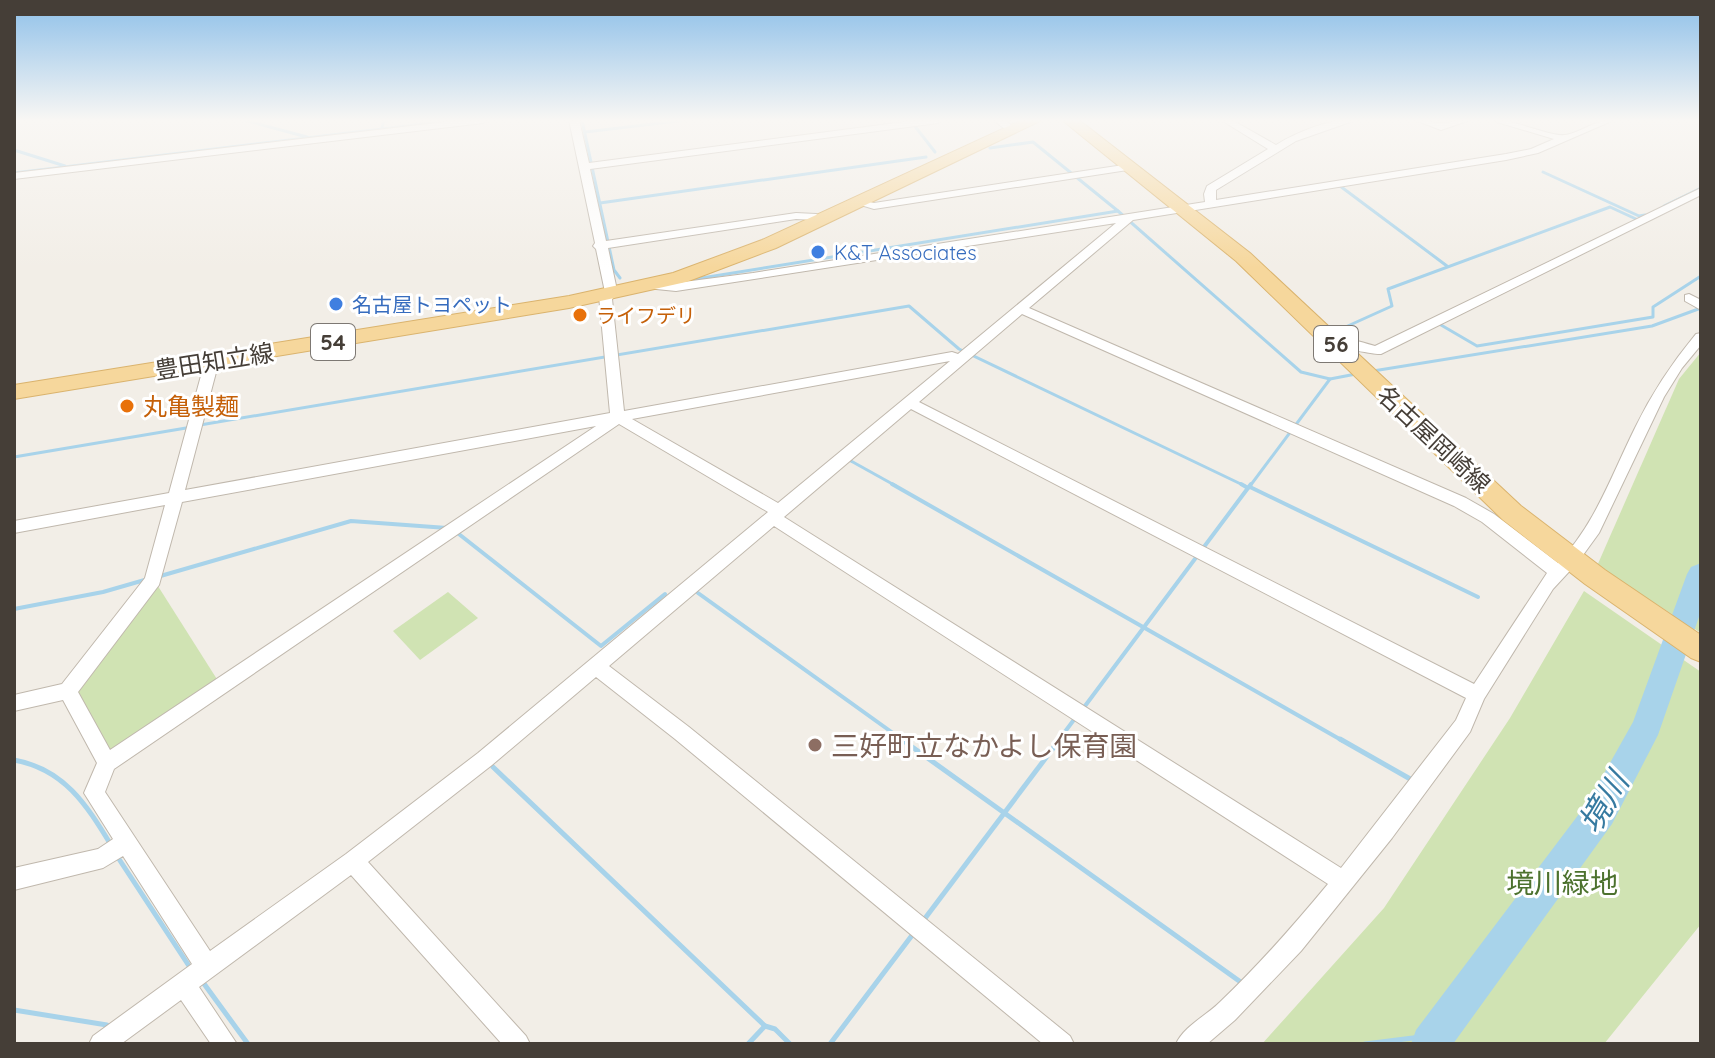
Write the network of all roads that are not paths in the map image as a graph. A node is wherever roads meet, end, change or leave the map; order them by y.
1 (78, 169) edge
2 (584, 169) edge
3 (918, 169) edge
4 (923, 169) edge
5 (1114, 169) edge
6 (1133, 169) edge
7 (1242, 169) edge
8 (1427, 169) edge
9 (15, 177) edge
10 (1701, 191) edge
11 (860, 203) junction
12 (1211, 203) junction
13 (1179, 207) junction
14 (1132, 215) junction
15 (816, 217) junction
16 (599, 246) junction
17 (650, 285) junction
18 (608, 295) junction
19 (1021, 309) junction
20 (1701, 337) edge
21 (1336, 344) junction
22 (962, 359) junction
23 (212, 361) junction
24 (14, 392) edge
25 (909, 402) junction
26 (618, 417) junction
27 (176, 497) junction
28 (776, 514) junction
29 (14, 527) edge
30 (1565, 566) junction
31 (1701, 650) edge
32 (594, 665) junction
33 (68, 691) junction
34 (1477, 695) junction
35 (14, 703) edge
36 (107, 763) junction
37 (125, 843) junction
38 (353, 861) junction
39 (1343, 881) junction
40 (17, 882) edge
41 (207, 966) junction
42 (183, 984) junction
43 (101, 1044) edge
44 (225, 1044) edge
45 (518, 1044) edge
46 (1062, 1044) edge
47 (1188, 1044) edge

1 - 9 street
2 - 16 street
3 - 15 main road, 豊田知立線 / 54
4 - 11 main road, 豊田知立線 / 54
5 - 11 street
6 - 13 main road, 名古屋岡崎線 / 56
7 - 12 street
8 - 12 street
10 - 21 street
11 - 17 main road, 豊田知立線 / 54
12 - 13 street
13 - 14 street
13 - 21 main road, 名古屋岡崎線 / 56
14 - 17 street
14 - 19 street
15 - 16 street
15 - 17 main road, 豊田知立線 / 54
16 - 18 street
17 - 18 main road, 豊田知立線 / 54
18 - 23 main road, 豊田知立線 / 54
18 - 26 street
19 - 22 street
19 - 30 street
20 - 30 street
21 - 30 main road, 名古屋岡崎線 / 56
22 - 25 street
22 - 26 street
23 - 24 main road, 豊田知立線 / 54
23 - 27 street
25 - 28 street
25 - 34 street
26 - 27 street
26 - 28 street
26 - 36 street
27 - 29 street
27 - 33 street
28 - 32 street
28 - 39 street
30 - 31 main road, 名古屋岡崎線 / 56
30 - 34 street
32 - 38 street
32 - 46 street
33 - 35 street
33 - 36 street
34 - 39 street
36 - 37 street
37 - 40 street
37 - 41 street
38 - 41 street
38 - 45 street
39 - 47 street
41 - 42 street
42 - 43 street
42 - 44 street

